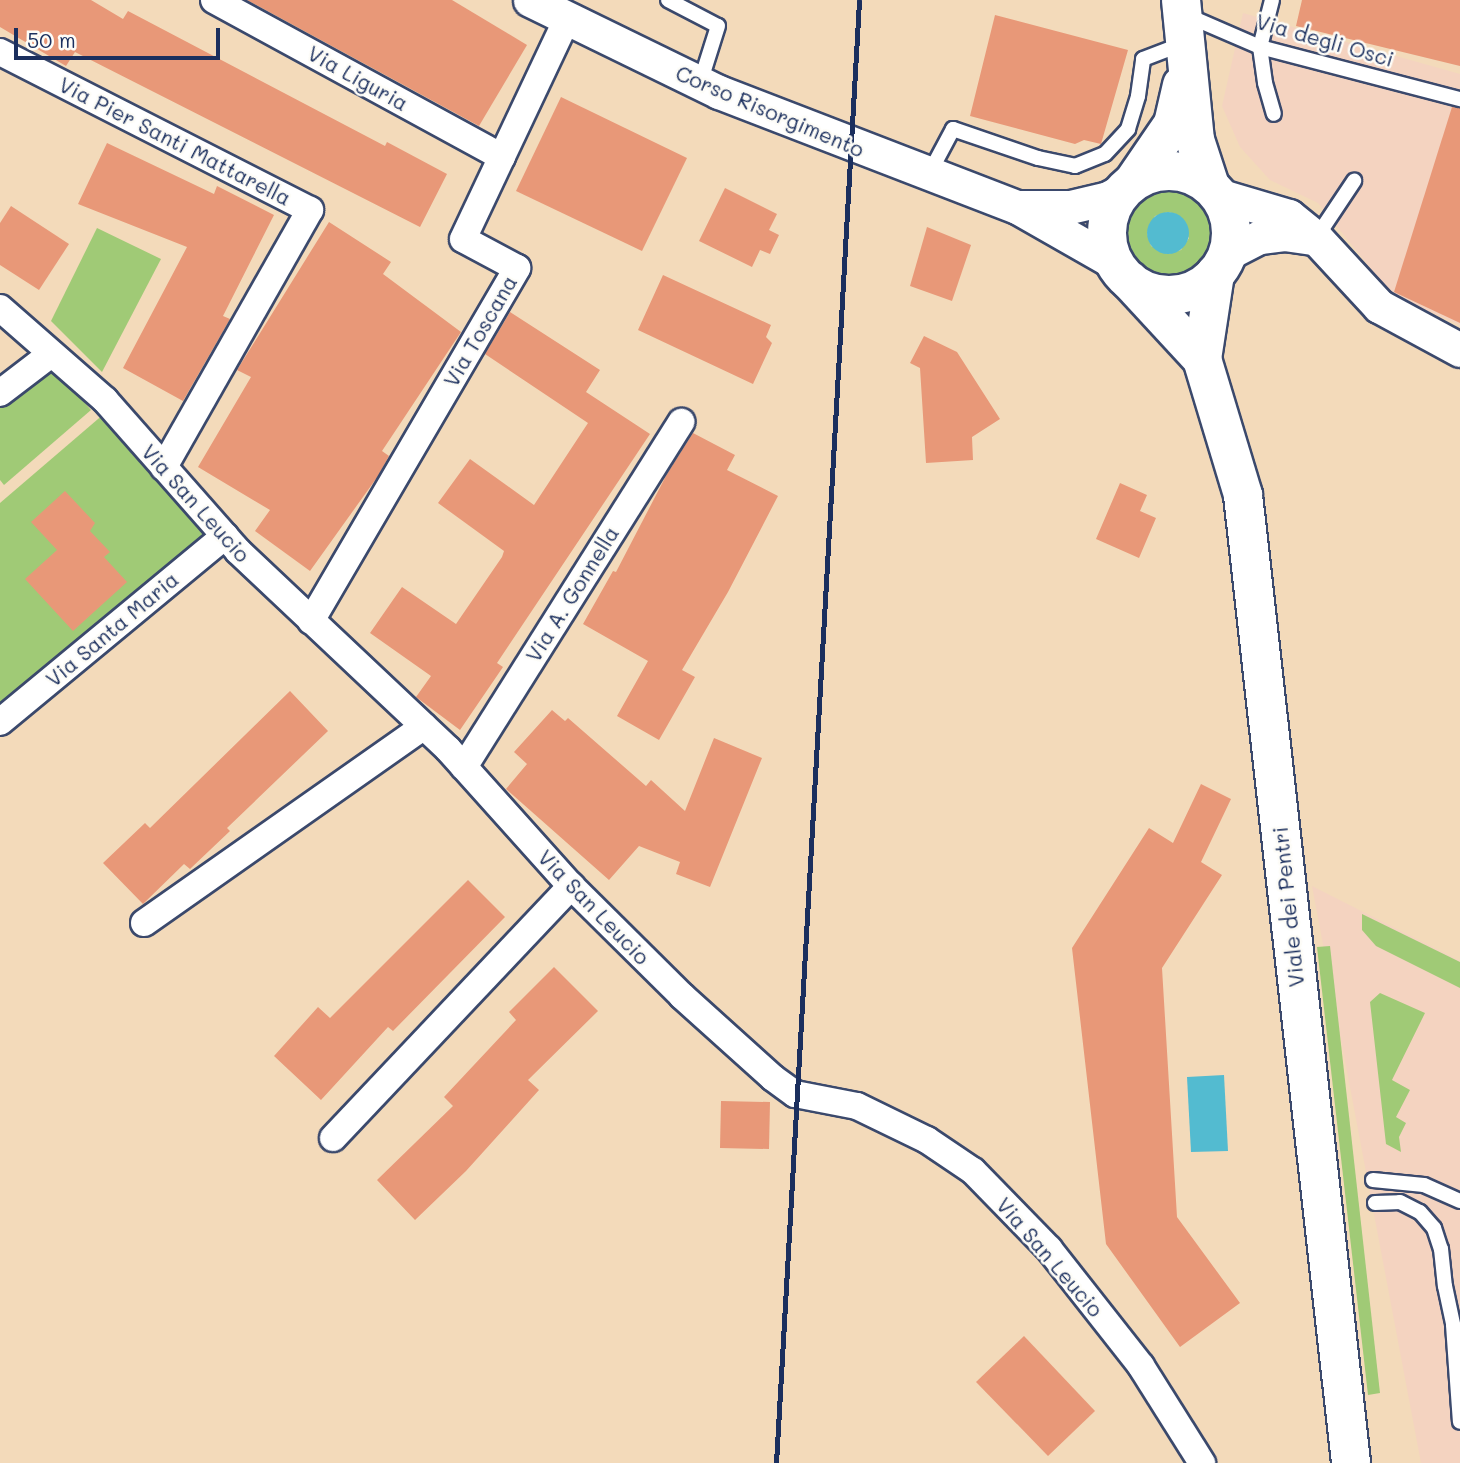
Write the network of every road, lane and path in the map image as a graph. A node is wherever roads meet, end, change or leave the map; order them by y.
1 (214, 0) edge
2 (530, 0) edge
3 (668, 0) edge
4 (1272, 0) edge
5 (567, 19) junction
6 (1183, 32) edge
7 (1260, 47) junction
8 (0, 52) edge
9 (700, 83) junction
10 (1460, 99) edge
11 (1274, 114) dead end
12 (502, 157) junction
13 (928, 174) junction
14 (1354, 181) dead end
15 (1129, 185) junction
16 (1214, 190) junction
17 (1017, 207) junction
18 (1316, 238) junction
19 (1222, 263) junction
20 (1121, 271) junction
21 (0, 308) edge
22 (1460, 350) edge
23 (51, 354) junction
24 (1202, 359) junction
25 (0, 393) edge
26 (681, 422) dead end
27 (164, 467) junction
28 (225, 536) junction
29 (311, 621) junction
30 (0, 722) edge
31 (424, 726) junction
32 (464, 767) junction
33 (571, 886) junction
34 (144, 923) dead end
35 (333, 1138) dead end
36 (1373, 1180) dead end
37 (1460, 1201) edge
38 (1375, 1203) dead end
39 (1457, 1326) edge
40 (1460, 1422) edge
41 (1350, 1462) edge
42 (1202, 1463) edge

1 - 12 street, Via Liguria
2 - 5 street, Corso Risorgimento
3 - 9 lane
4 - 7 lane
5 - 9 street, Corso Risorgimento
5 - 12 street, Via Toscana
6 - 7 lane, Via degli Osci
6 - 13 lane
6 - 15 main road
6 - 16 main road
7 - 10 lane, Via degli Osci
7 - 11 lane
8 - 27 street, Via Pier Santi Mattarella
9 - 13 street, Corso Risorgimento
12 - 29 street, Via Toscana
13 - 17 street, Corso Risorgimento
14 - 18 lane
15 - 16 main road
15 - 17 street, Corso Risorgimento
15 - 20 main road
16 - 18 street
16 - 19 main road
17 - 20 street, Corso Risorgimento
18 - 19 street
18 - 22 street
19 - 20 main road
19 - 24 main road, Viale dei Pentri
20 - 24 main road, Viale dei Pentri
21 - 23 street, Via San Leucio
23 - 25 street
23 - 27 street, Via San Leucio
24 - 41 main road, Viale dei Pentri
26 - 32 street, Via A. Gonnella
27 - 28 street, Via San Leucio
28 - 29 street, Via San Leucio
28 - 30 street, Via Santa Maria
29 - 31 street, Via San Leucio
31 - 32 street, Via San Leucio
31 - 34 street
32 - 33 street, Via San Leucio
33 - 35 street
33 - 42 street, Via San Leucio
36 - 37 lane
38 - 39 lane
39 - 40 lane

